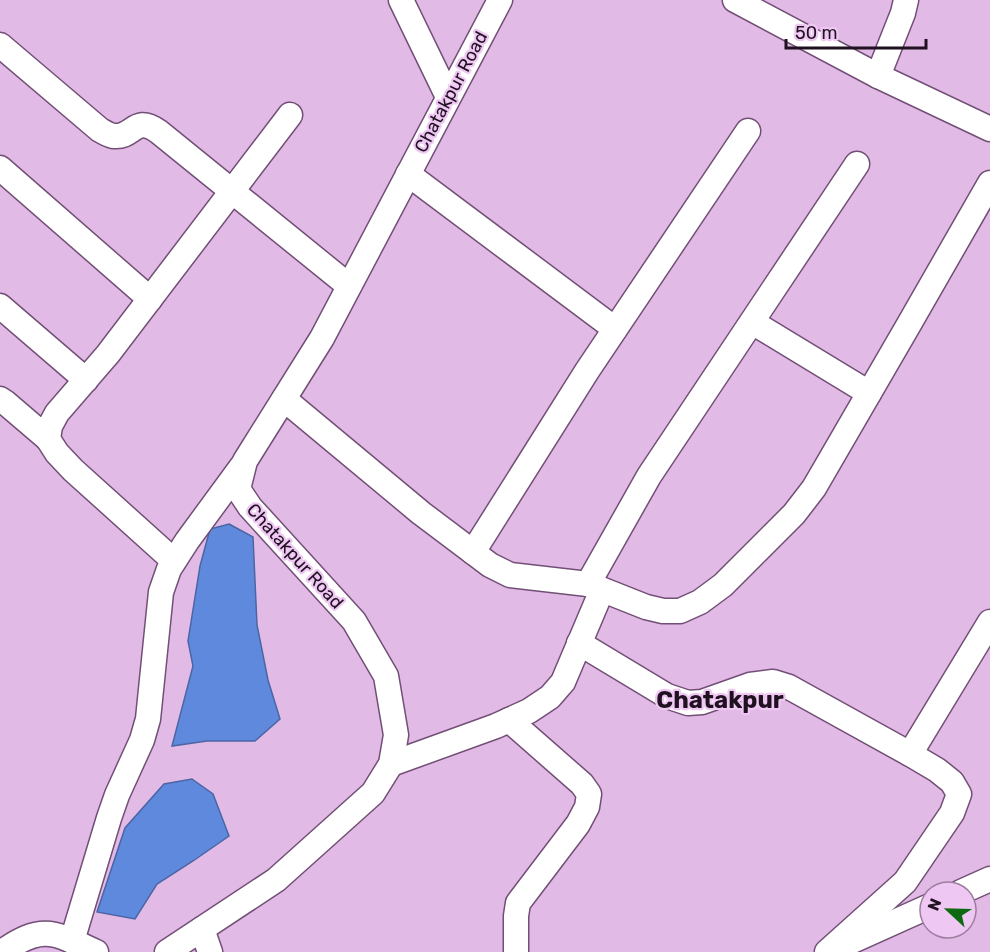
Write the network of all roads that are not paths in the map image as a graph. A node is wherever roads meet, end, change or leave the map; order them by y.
1 (401, 0) edge
2 (500, 0) edge
3 (735, 0) edge
4 (906, 0) edge
5 (0, 45) edge
6 (878, 76) junction
7 (448, 97) junction
8 (290, 115) dead end
9 (989, 124) edge
10 (748, 131) dead end
11 (857, 164) dead end
12 (0, 168) edge
13 (408, 174) junction
14 (990, 183) edge
15 (232, 191) junction
16 (349, 286) junction
17 (150, 299) junction
18 (0, 306) edge
19 (752, 322) junction
20 (615, 329) junction
21 (86, 380) junction
22 (869, 393) junction
23 (0, 399) edge
24 (284, 399) junction
25 (48, 439) junction
26 (245, 461) junction
27 (473, 552) junction
28 (174, 561) junction
29 (595, 587) junction
30 (990, 622) edge
31 (579, 643) junction
32 (509, 720) junction
33 (910, 754) junction
34 (390, 764) junction
35 (918, 911) edge
36 (202, 929) junction
37 (72, 941) junction
38 (2, 952) edge
39 (96, 952) edge
40 (167, 952) edge
41 (210, 952) edge
42 (516, 952) edge
43 (828, 952) edge

1 - 7 street
2 - 7 street, Chatakpur Road
3 - 6 street
4 - 6 street
5 - 15 street
6 - 9 street
7 - 13 street, Chatakpur Road
8 - 15 street
10 - 20 street
11 - 19 street
12 - 17 street
13 - 16 street, Chatakpur Road
13 - 20 street
14 - 22 street
15 - 16 street
15 - 17 street
16 - 24 street, Chatakpur Road
17 - 21 street
18 - 21 street
19 - 22 street
19 - 29 street
20 - 27 street
21 - 25 street
22 - 29 street
23 - 25 street
24 - 26 street, Chatakpur Road
24 - 27 street
25 - 28 street
26 - 28 street
26 - 34 street, Chatakpur Road
27 - 29 street
28 - 37 street
29 - 31 street
30 - 33 street
31 - 32 street
31 - 33 street
32 - 34 street
32 - 42 street
33 - 43 street
34 - 36 street, Chatakpur Road
35 - 43 street
36 - 40 street, Chatakpur Road
36 - 41 street
37 - 38 street
37 - 39 street

